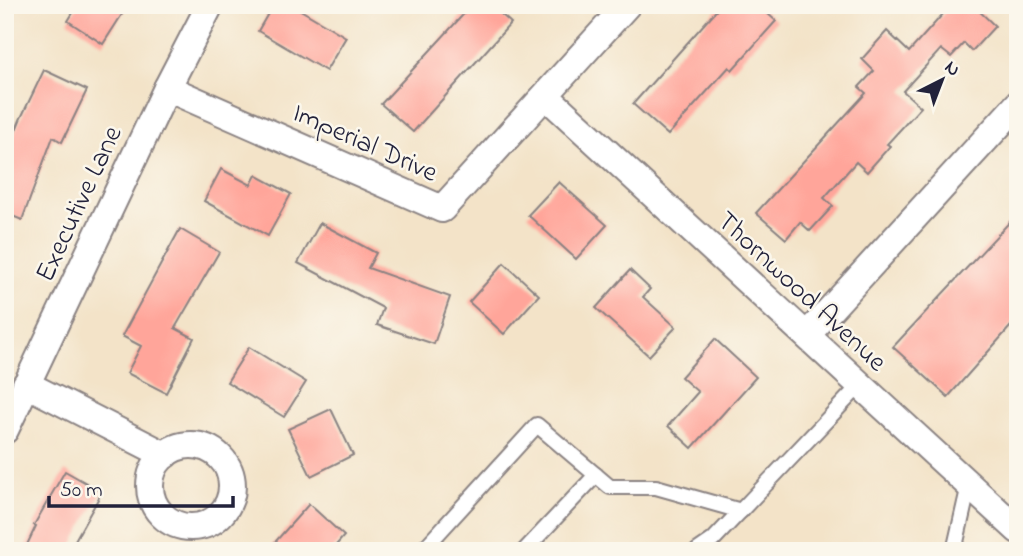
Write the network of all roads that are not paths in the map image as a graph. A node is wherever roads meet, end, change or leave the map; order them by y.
1 (210, 5) edge
2 (627, 5) edge
3 (167, 88) junction
4 (546, 96) junction
5 (1018, 104) edge
6 (807, 335) junction
7 (26, 384) junction
8 (860, 385) junction
9 (5, 430) edge
10 (165, 455) dead end
11 (596, 475) junction
12 (969, 485) junction
13 (741, 511) junction
14 (1018, 530) edge
15 (422, 551) edge
16 (524, 551) edge
17 (697, 551) edge
18 (954, 551) edge

1 - 3 street, Executive Lane
2 - 4 street, Imperial Drive
3 - 4 street, Imperial Drive
3 - 7 street, Executive Lane
4 - 6 street, Thornwood Avenue
5 - 6 street
6 - 8 street, Thornwood Avenue
7 - 9 street, Executive Lane
7 - 10 street
8 - 12 street, Thornwood Avenue
8 - 13 lane
11 - 13 lane
11 - 15 lane
11 - 16 lane
12 - 14 street, Thornwood Avenue
12 - 18 lane
13 - 17 lane

